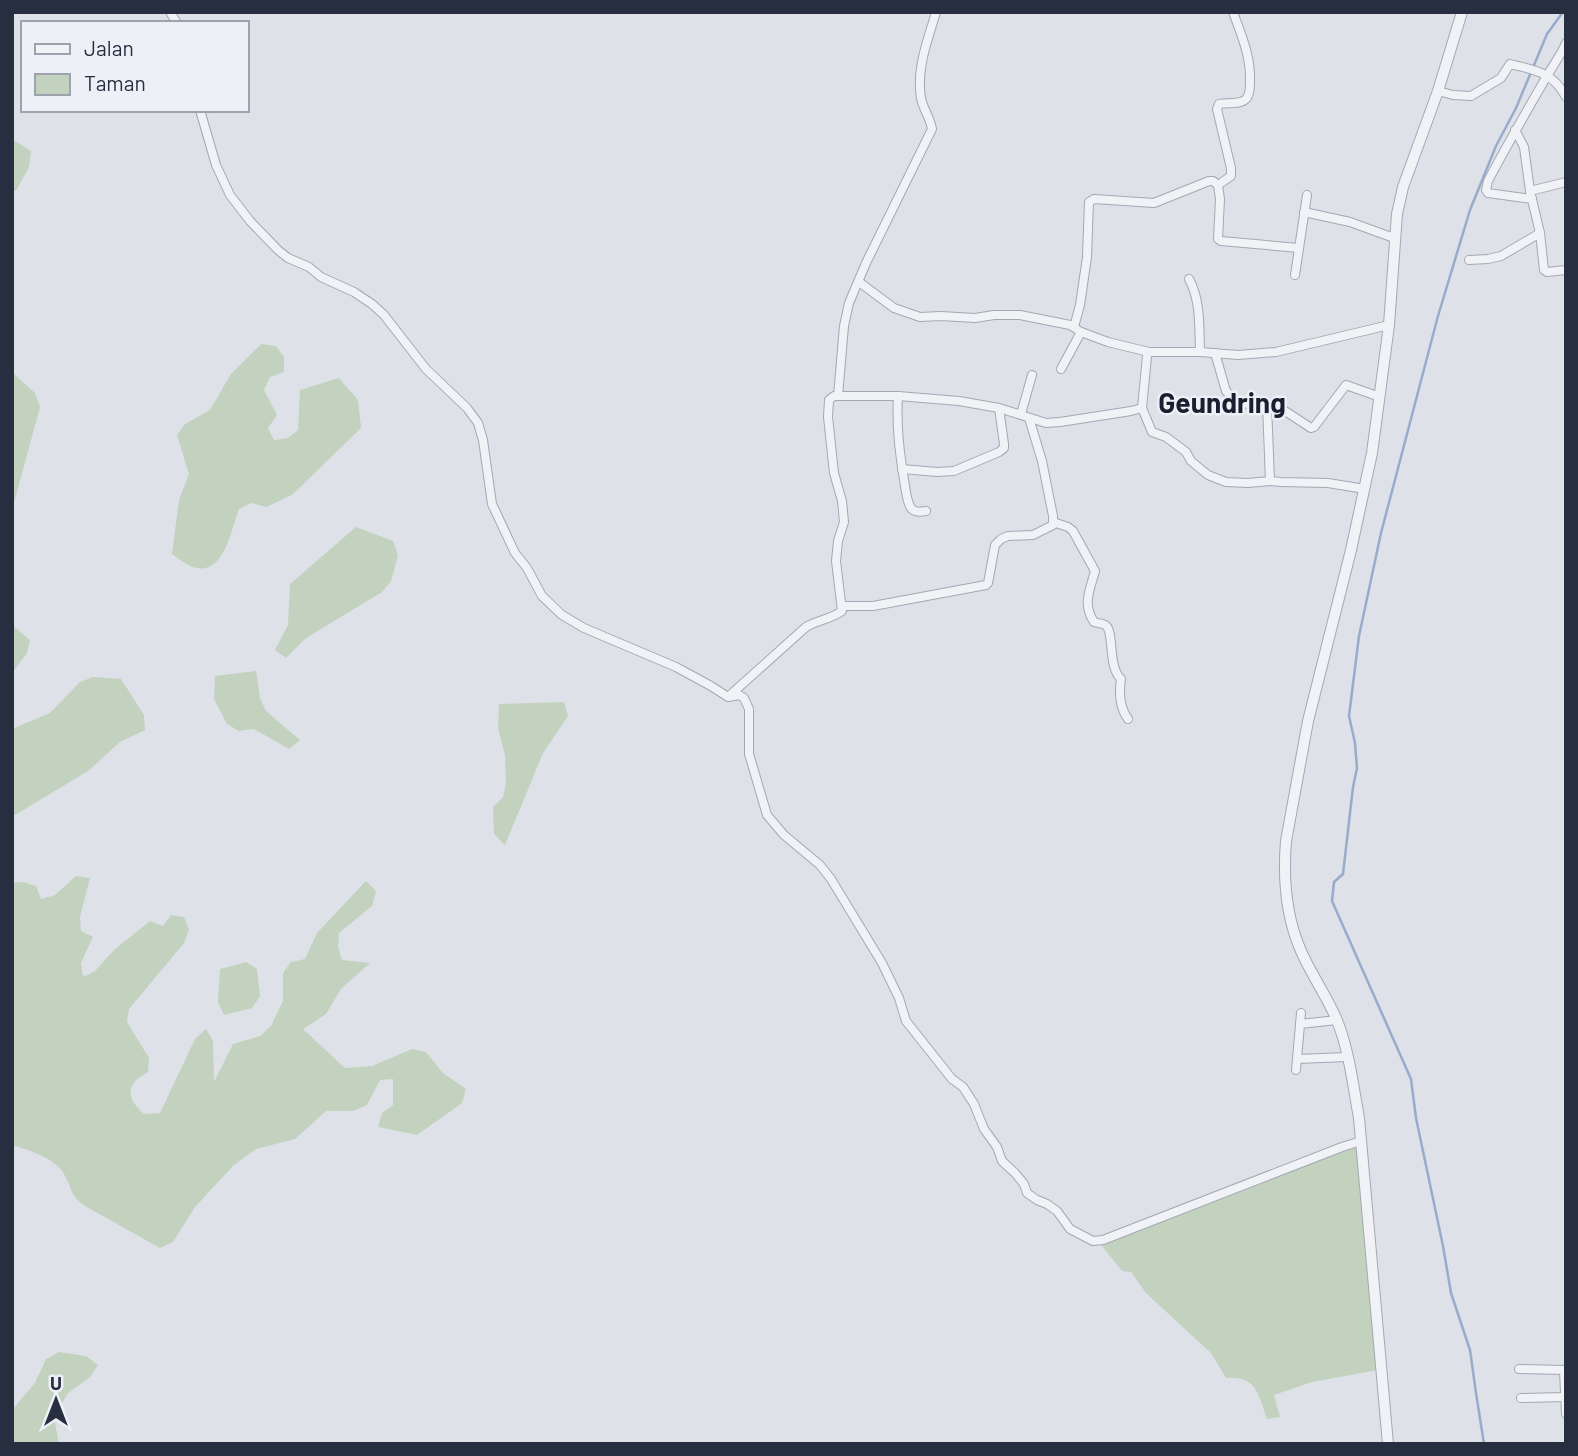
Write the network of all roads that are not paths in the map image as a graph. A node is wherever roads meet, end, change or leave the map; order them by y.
1 (936, 12) edge
2 (1233, 12) edge
3 (1462, 12) edge
4 (1566, 43) edge
5 (1543, 73) junction
6 (1438, 91) junction
7 (1566, 97) edge
8 (201, 112) edge
9 (1518, 127) junction
10 (1566, 181) edge
11 (1219, 185) junction
12 (1533, 192) junction
13 (1307, 195) dead end
14 (1304, 212) junction
15 (1540, 233) junction
16 (1394, 238) junction
17 (1299, 248) junction
18 (1469, 260) dead end
19 (1566, 270) edge
20 (1295, 275) dead end
21 (1189, 279) dead end
22 (859, 282) junction
23 (1389, 325) junction
24 (1078, 330) junction
25 (1149, 352) junction
26 (1200, 352) junction
27 (1215, 353) junction
28 (1061, 369) dead end
29 (1032, 375) dead end
30 (838, 396) junction
31 (898, 396) junction
32 (1380, 397) junction
33 (1268, 405) junction
34 (999, 408) junction
35 (1142, 408) junction
36 (1025, 416) junction
37 (902, 469) junction
38 (1270, 481) junction
39 (1365, 489) junction
40 (926, 511) dead end
41 (1053, 522) junction
42 (843, 606) junction
43 (728, 697) junction
44 (1128, 719) dead end
45 (1301, 1013) dead end
46 (1337, 1020) junction
47 (1300, 1024) junction
48 (1347, 1058) junction
49 (1297, 1059) junction
50 (1296, 1070) dead end
51 (1361, 1141) junction
52 (1519, 1369) dead end
53 (1565, 1369) edge
54 (1564, 1397) edge
55 (1521, 1398) dead end
56 (1566, 1414) edge
57 (1388, 1444) edge

1 - 22 street
2 - 11 street
3 - 6 street
4 - 5 street
5 - 6 street
5 - 7 street
5 - 9 street
6 - 16 street
8 - 43 street
9 - 12 street
9 - 12 street
10 - 12 street
11 - 17 street
11 - 24 street
12 - 15 street
13 - 14 street
14 - 16 street
14 - 17 street
15 - 18 street
15 - 19 street
16 - 23 street
17 - 20 street
21 - 26 street
22 - 24 street
22 - 30 street
23 - 27 street
23 - 32 street
24 - 25 street
24 - 28 street
25 - 26 street
25 - 35 street
26 - 27 street
27 - 33 street
29 - 36 street
30 - 31 street
30 - 42 street
31 - 34 street
31 - 37 street
32 - 33 street
32 - 39 street
33 - 38 street
34 - 36 street
34 - 37 street
35 - 36 street
35 - 38 street
36 - 41 street
37 - 40 street
38 - 39 street
39 - 46 street
41 - 42 street
41 - 44 street
42 - 43 street
43 - 51 street
45 - 47 street
46 - 47 street
46 - 48 street
47 - 49 street
48 - 49 street
48 - 51 street
49 - 50 street
51 - 57 street
52 - 53 street
53 - 54 street
54 - 55 street
54 - 56 street

